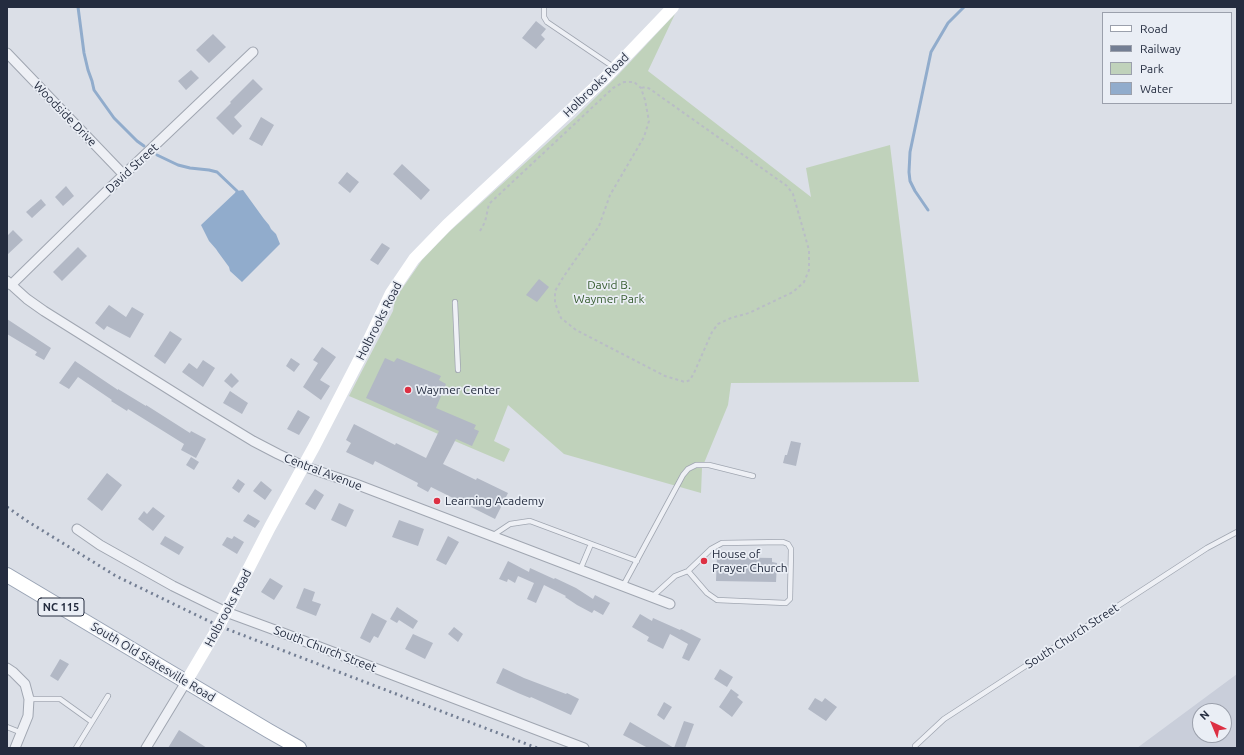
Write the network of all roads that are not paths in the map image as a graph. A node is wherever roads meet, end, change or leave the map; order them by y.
1 (544, 7) edge
2 (673, 7) edge
3 (253, 52) dead end
4 (7, 53) edge
5 (615, 68) junction
6 (124, 176) junction
7 (9, 283) edge
8 (455, 302) dead end
9 (458, 370) dead end
10 (303, 466) junction
11 (753, 476) dead end
12 (77, 529) dead end
13 (1237, 532) edge
14 (492, 536) junction
15 (591, 544) junction
16 (637, 561) junction
17 (580, 570) junction
18 (688, 571) junction
19 (7, 575) edge
20 (623, 586) junction
21 (652, 597) junction
22 (670, 604) dead end
23 (226, 612) junction
24 (7, 668) edge
25 (186, 682) junction
26 (108, 696) dead end
27 (29, 699) junction
28 (92, 722) junction
29 (7, 727) edge
30 (22, 733) junction
31 (15, 748) edge
32 (76, 748) edge
33 (146, 748) edge
34 (299, 748) edge
35 (584, 748) edge
36 (915, 748) edge

1 - 5 lane
2 - 5 street, Holbrooks Road
3 - 6 street, David Street
4 - 6 street, Woodside Drive
5 - 10 street, Holbrooks Road
6 - 7 street, David Street
7 - 10 street, Central Avenue
8 - 9 lane
10 - 14 street, Central Avenue
10 - 23 street, Holbrooks Road
11 - 16 lane
12 - 23 street, South Church Street
13 - 36 lane, South Church Street
14 - 15 lane
14 - 17 street, Central Avenue
15 - 16 lane
15 - 17 lane
16 - 20 lane
17 - 20 street, Central Avenue
18 - 18 lane
18 - 21 lane
19 - 25 main road, South Old Statesville Road / NC 115
20 - 21 street, Central Avenue
21 - 22 street, Central Avenue
23 - 25 street, Holbrooks Road
23 - 35 street, South Church Street
24 - 27 street
25 - 33 street
25 - 34 main road, South Old Statesville Road / NC 115
26 - 28 lane
27 - 28 lane
27 - 30 street
28 - 32 lane
29 - 30 lane
30 - 31 street

